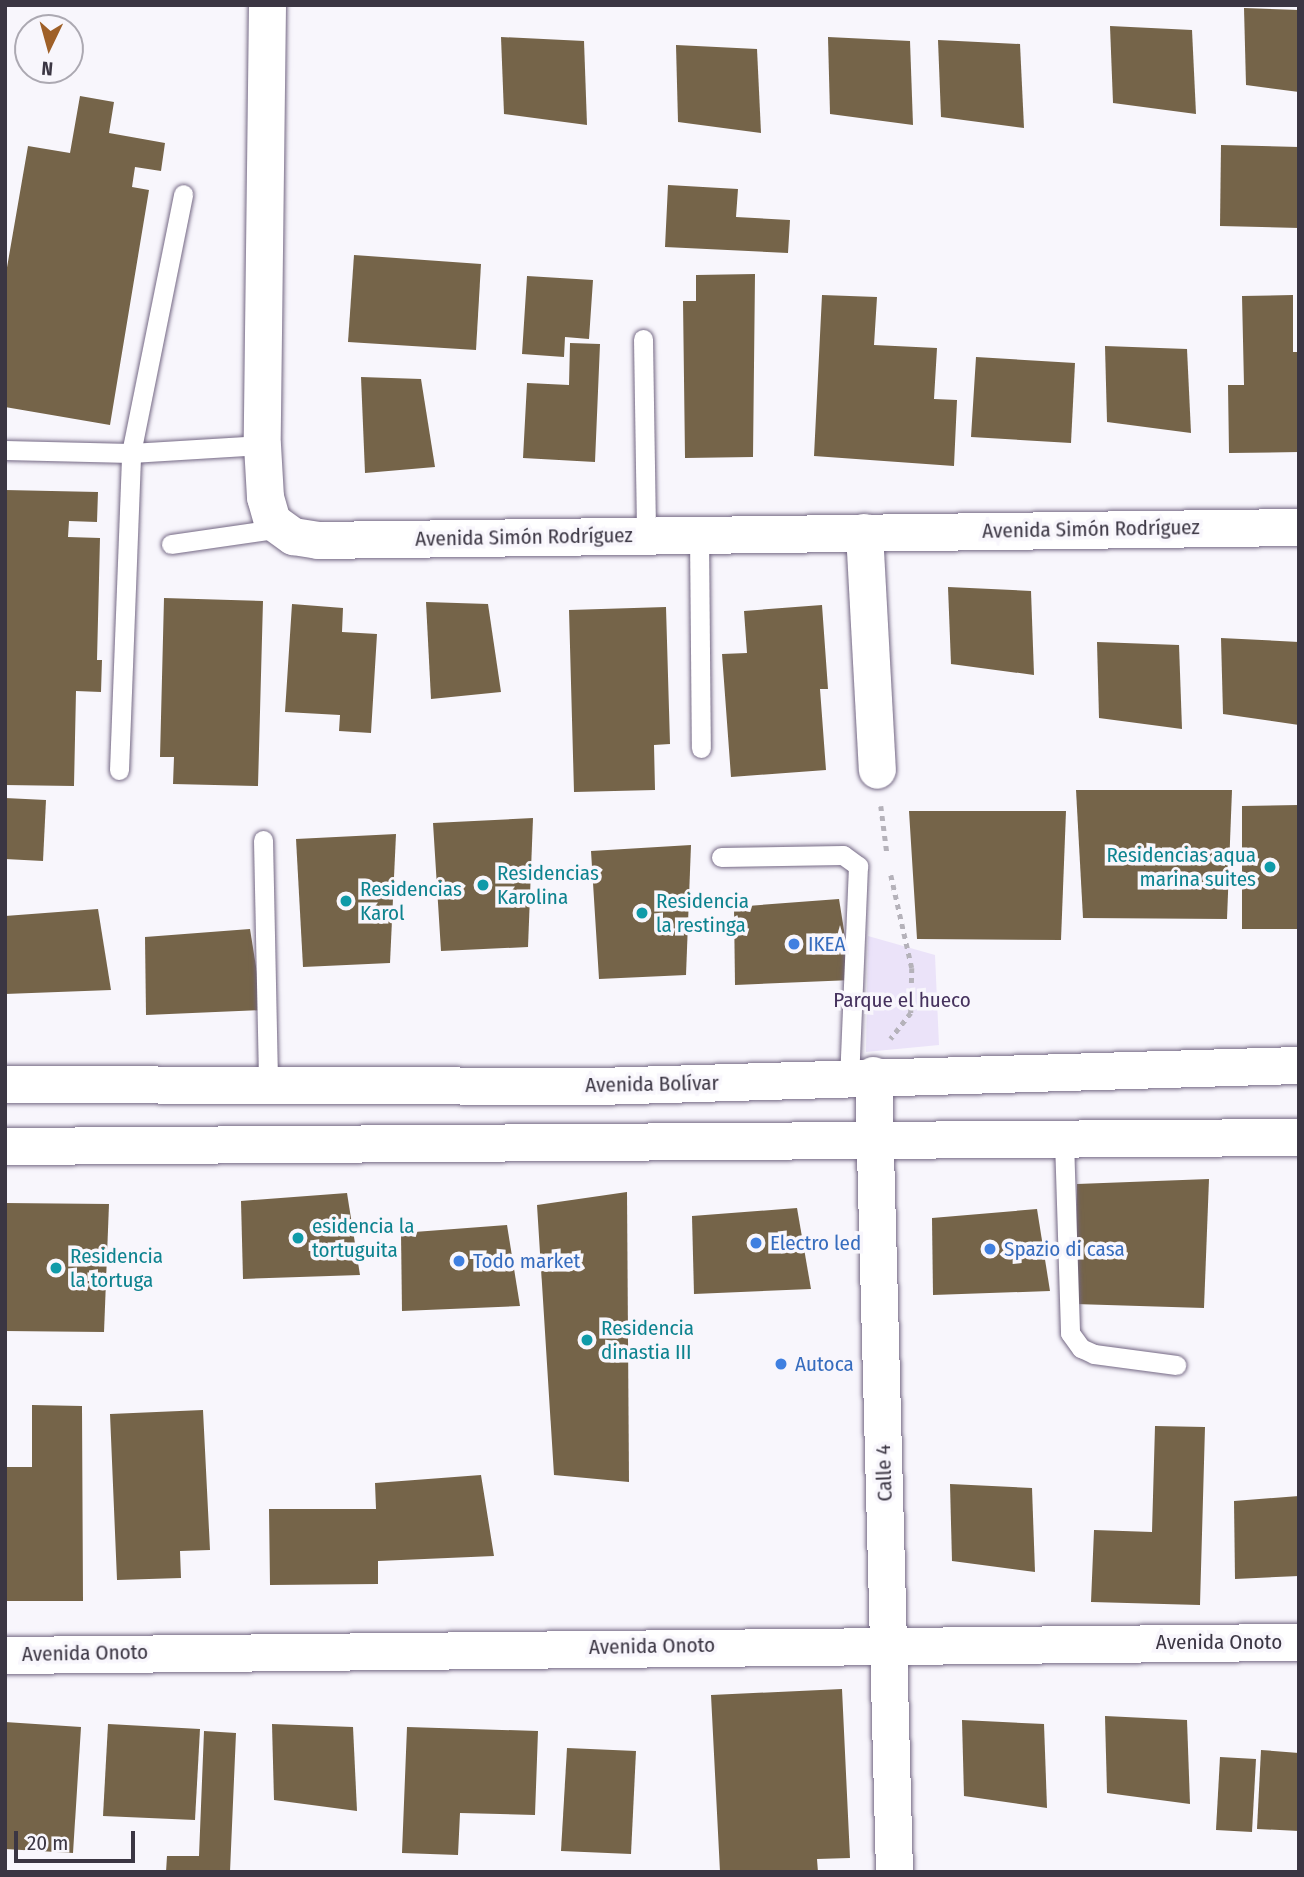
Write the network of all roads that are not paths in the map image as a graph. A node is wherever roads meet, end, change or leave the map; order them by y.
1 (267, 5) edge
2 (183, 194) dead end
3 (643, 339) dead end
4 (262, 445) junction
5 (5, 450) edge
6 (131, 453) junction
7 (1299, 527) edge
8 (282, 528) junction
9 (864, 532) junction
10 (699, 535) junction
11 (646, 536) junction
12 (171, 544) dead end
13 (701, 748) dead end
14 (877, 770) road end
15 (118, 771) dead end
16 (263, 840) dead end
17 (721, 858) dead end
18 (1299, 1065) edge
19 (861, 1076) junction
20 (5, 1084) edge
21 (268, 1086) junction
22 (1298, 1137) edge
23 (1065, 1140) junction
24 (875, 1141) junction
25 (5, 1146) edge
26 (1299, 1160) edge
27 (1176, 1366) dead end
28 (889, 1642) junction
29 (1299, 1642) edge
30 (5, 1654) edge
31 (894, 1872) edge

1 - 4 street
2 - 6 lane
3 - 11 lane
4 - 6 lane
4 - 8 street
5 - 6 lane
6 - 15 lane
7 - 9 street, Avenida Simón Rodríguez
8 - 11 street, Avenida Simón Rodríguez
8 - 12 lane
9 - 10 street, Avenida Simón Rodríguez
9 - 14 street
10 - 11 street, Avenida Simón Rodríguez
10 - 13 lane
16 - 21 lane
17 - 19 lane
18 - 19 street, Avenida Bolívar
19 - 21 street, Avenida Bolívar
19 - 24 street, Calle 4
20 - 21 street, Avenida Bolívar
22 - 23 street
22 - 26 lane
23 - 24 street
23 - 27 lane
24 - 25 street
24 - 28 street, Calle 4
28 - 29 street, Avenida Onoto
28 - 30 street, Avenida Onoto
28 - 31 street, Calle 4

